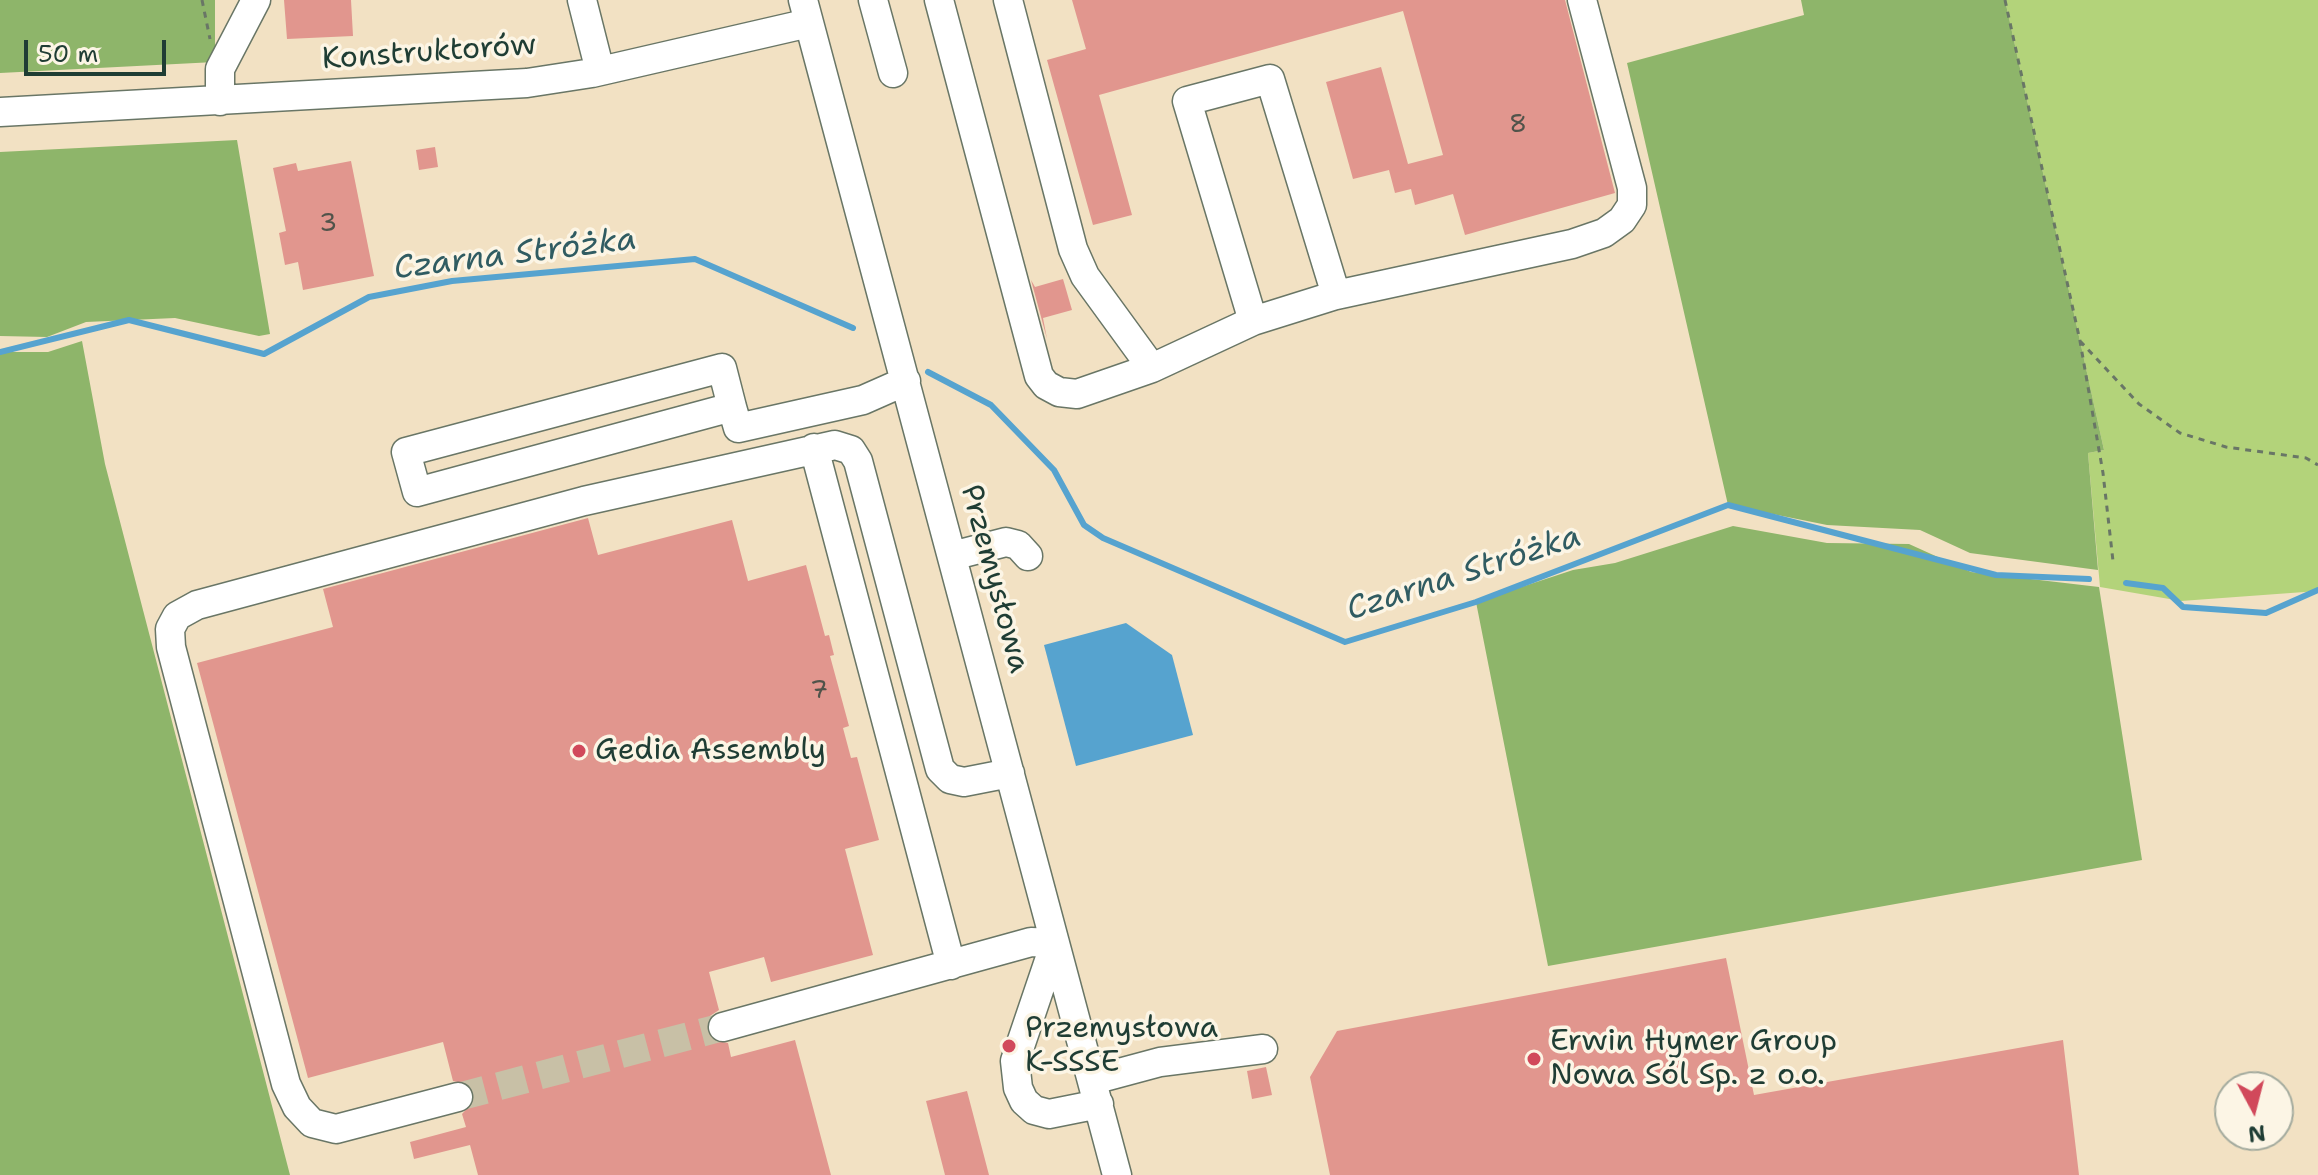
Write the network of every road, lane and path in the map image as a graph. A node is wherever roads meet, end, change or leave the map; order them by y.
1 (256, 0) edge
2 (582, 0) edge
3 (873, 0) edge
4 (939, 0) edge
5 (1008, 0) edge
6 (1582, 0) edge
7 (2005, 0) edge
8 (806, 12) edge
9 (600, 71) junction
10 (893, 73) dead end
11 (220, 101) junction
12 (0, 112) edge
13 (1336, 295) junction
14 (1253, 321) junction
15 (2080, 341) junction
16 (1152, 368) junction
17 (906, 381) junction
18 (732, 407) junction
19 (814, 448) junction
20 (2318, 465) edge
21 (952, 556) junction
22 (1028, 556) dead end
23 (2113, 561) dead end
24 (1010, 773) junction
25 (1055, 943) junction
26 (951, 965) junction
27 (723, 1027) tunnel mouth
28 (1263, 1049) dead end
29 (1096, 1092) junction
30 (458, 1097) tunnel mouth
31 (1117, 1175) edge

1 - 11 street
2 - 9 street
3 - 10 street
4 - 16 street
5 - 16 street
6 - 13 street
7 - 15 path
8 - 9 street, Konstruktorów
8 - 17 street, Przemysłowa
9 - 11 street, Konstruktorów
11 - 12 street, Konstruktorów
13 - 14 street
13 - 14 street
14 - 16 street
15 - 20 path
15 - 23 path
17 - 18 street
17 - 21 street, Przemysłowa
18 - 18 street
19 - 24 street
19 - 26 street
19 - 30 street
21 - 22 street
21 - 24 street, Przemysłowa
24 - 25 street, Przemysłowa
25 - 26 street
25 - 29 street, Przemysłowa
25 - 29 street
26 - 27 street
28 - 29 street
29 - 31 street, Przemysłowa

